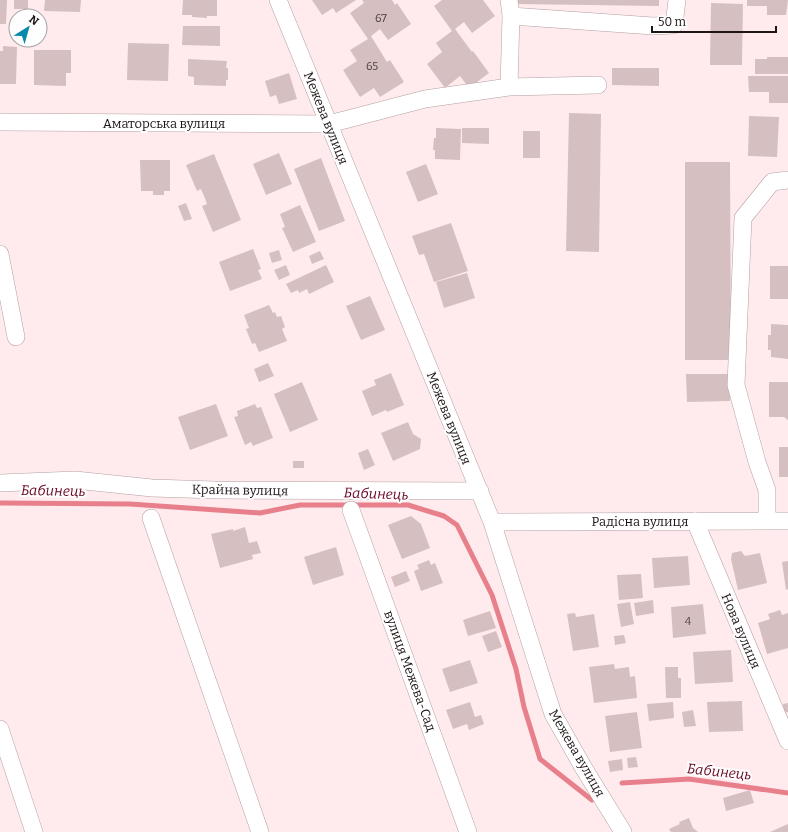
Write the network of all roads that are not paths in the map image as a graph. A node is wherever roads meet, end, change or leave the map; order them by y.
1 (278, 0) edge
2 (677, 0) edge
3 (510, 8) edge
4 (598, 85) dead end
5 (509, 87) junction
6 (0, 122) edge
7 (329, 124) junction
8 (788, 180) edge
9 (0, 254) edge
10 (16, 337) dead end
11 (0, 483) edge
12 (480, 491) junction
13 (351, 510) dead end
14 (151, 518) dead end
15 (695, 521) junction
16 (767, 521) junction
17 (788, 521) edge
18 (492, 522) junction
19 (0, 729) edge
20 (788, 741) edge
21 (34, 832) edge
22 (260, 832) edge
23 (468, 832) edge
24 (623, 832) edge

1 - 7 street, Межева вулиця
2 - 3 street
3 - 5 street
4 - 5 street, Аматорська вулиця
5 - 7 street, Аматорська вулиця
6 - 7 street, Аматорська вулиця
7 - 12 street, Межева вулиця
8 - 16 street
9 - 10 street
11 - 12 street, Крайна вулиця
12 - 18 street, Межева вулиця
13 - 23 street, вулиця Межева-Сад
14 - 22 street
15 - 16 street, Радісна вулиця
15 - 18 street, Радісна вулиця
15 - 20 street, Нова вулиця
16 - 17 street, Радісна вулиця
18 - 24 street, Межева вулиця
19 - 21 street

